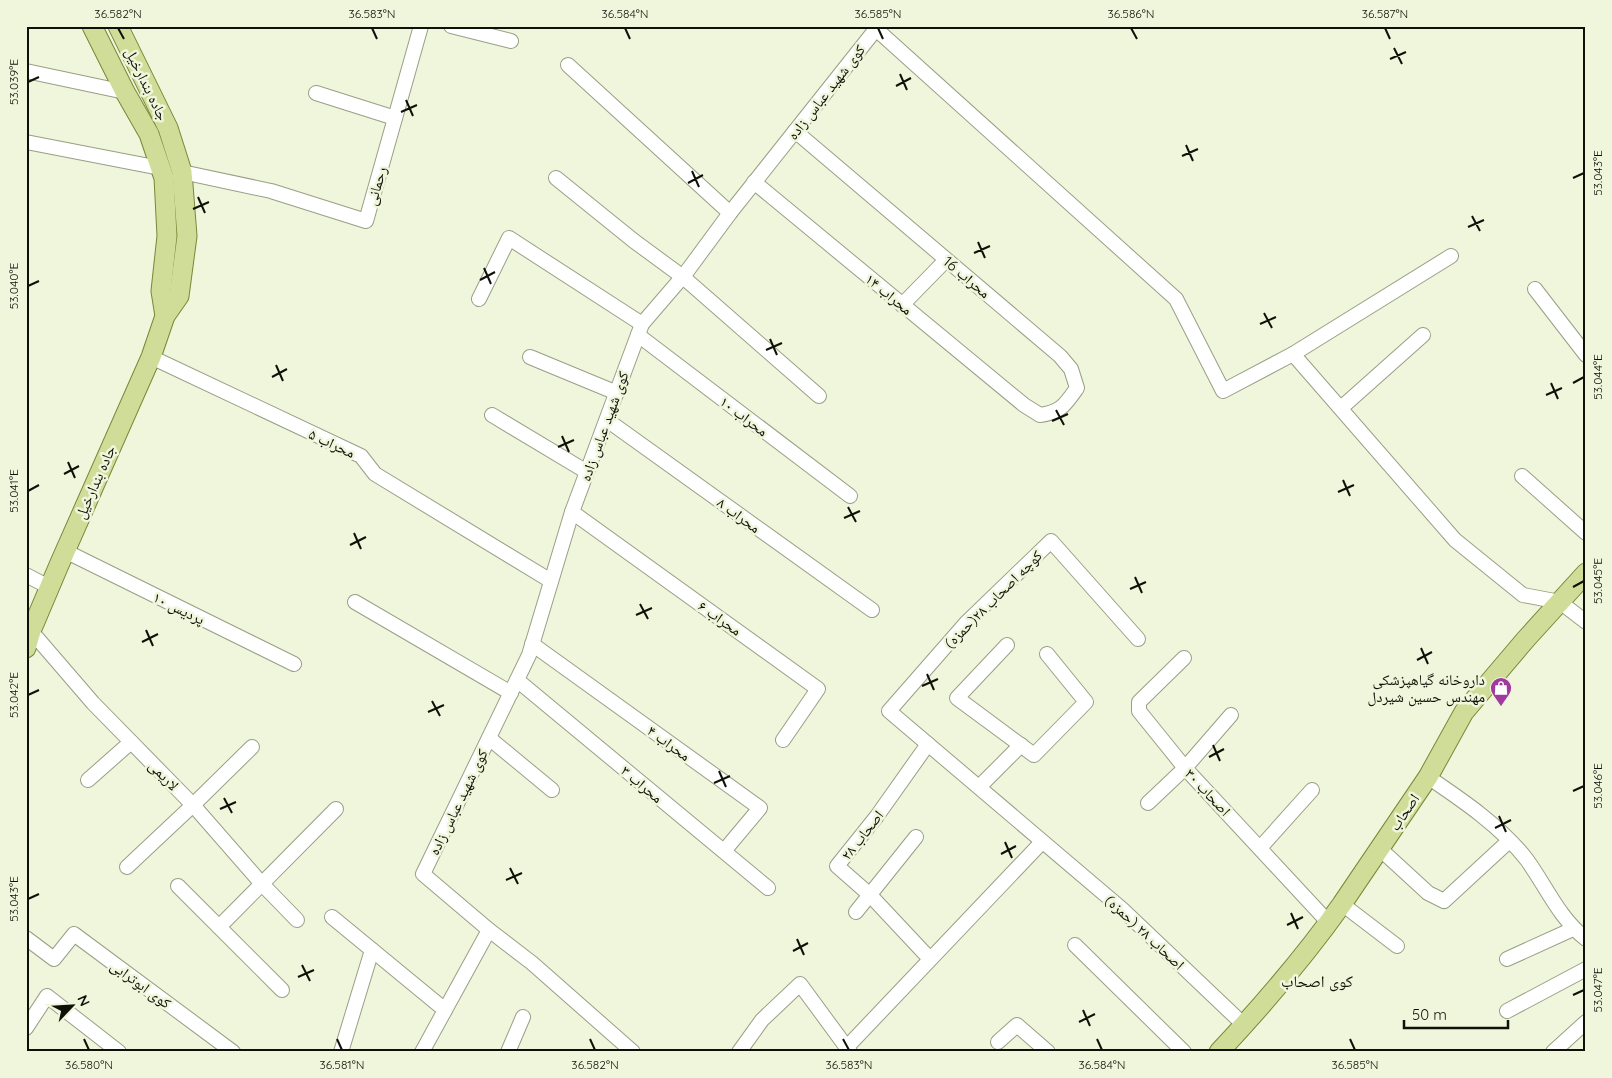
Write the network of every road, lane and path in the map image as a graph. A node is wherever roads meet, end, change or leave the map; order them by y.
1 (92, 26) edge
2 (118, 26) edge
3 (421, 26) edge
4 (451, 26) edge
5 (875, 28) edge
6 (511, 41) dead end
7 (568, 66) dead end
8 (26, 71) edge
9 (125, 92) junction
10 (316, 93) dead end
11 (395, 118) junction
12 (795, 131) junction
13 (26, 142) edge
14 (160, 168) junction
15 (182, 172) junction
16 (556, 178) dead end
17 (754, 182) junction
18 (730, 213) junction
19 (1451, 256) dead end
20 (946, 260) junction
21 (683, 277) junction
22 (1535, 290) dead end
23 (479, 299) dead end
24 (902, 304) junction
25 (165, 316) junction
26 (640, 330) junction
27 (1423, 335) dead end
28 (1293, 354) junction
29 (1586, 355) edge
30 (151, 357) junction
31 (530, 357) dead end
32 (617, 393) junction
33 (820, 396) dead end
34 (1024, 405) joint
35 (1341, 408) junction
36 (492, 415) dead end
37 (607, 420) junction
38 (588, 472) junction
39 (1522, 476) dead end
40 (850, 496) dead end
41 (572, 512) junction
42 (1586, 533) edge
43 (65, 551) junction
44 (1586, 573) edge
45 (26, 574) edge
46 (552, 580) junction
47 (49, 587) junction
48 (355, 602) dead end
49 (1560, 602) junction
50 (872, 610) dead end
51 (1586, 622) edge
52 (1138, 638) dead end
53 (29, 640) edge
54 (532, 644) junction
55 (1007, 645) dead end
56 (1047, 654) dead end
57 (1184, 658) dead end
58 (294, 664) dead end
59 (514, 686) junction
60 (889, 711) joint
61 (1232, 715) dead end
62 (489, 738) junction
63 (782, 740) dead end
64 (131, 742) junction
65 (928, 744) junction
66 (1021, 745) junction
67 (252, 747) dead end
68 (1185, 768) junction
69 (1428, 777) junction
70 (88, 780) dead end
71 (979, 787) junction
72 (552, 790) dead end
73 (1312, 790) dead end
74 (1148, 803) dead end
75 (193, 805) junction
76 (336, 809) dead end
77 (916, 837) dead end
78 (1509, 841) junction
79 (1042, 842) junction
80 (1260, 848) junction
81 (1379, 848) junction
82 (724, 851) junction
83 (127, 867) dead end
84 (262, 884) junction
85 (178, 886) dead end
86 (768, 888) dead end
87 (870, 895) junction
88 (1342, 904) junction
89 (856, 912) dead end
90 (332, 917) dead end
91 (297, 920) dead end
92 (1329, 923) junction
93 (219, 927) junction
94 (1572, 928) junction
95 (489, 930) junction
96 (26, 938) edge
97 (1586, 939) edge
98 (1075, 945) dead end
99 (1397, 946) dead end
100 (372, 950) junction
101 (930, 959) junction
102 (1507, 959) dead end
103 (1586, 969) edge
104 (282, 990) dead end
105 (445, 1010) junction
106 (1507, 1011) dead end
107 (523, 1017) dead end
108 (1586, 1022) edge
109 (1244, 1025) junction
110 (26, 1028) edge
111 (998, 1042) dead end
112 (848, 1050) edge
113 (509, 1051) edge
114 (119, 1052) edge
115 (233, 1052) edge
116 (340, 1052) edge
117 (422, 1052) edge
118 (633, 1052) edge
119 (739, 1052) edge
120 (1048, 1052) edge
121 (1184, 1052) edge
122 (1219, 1052) edge
123 (1553, 1052) edge

1 - 9 main road, جاده بندارخیل
2 - 15 main road, جاده بندارخیل
3 - 11 street, رحمانی
4 - 6 street
5 - 12 street, کوی شهید عباس زاده
5 - 28 street
7 - 18 street
8 - 9 street
9 - 14 main road, جاده بندارخیل
10 - 11 street
11 - 15 street, رحمانی
12 - 17 street, کوی شهید عباس زاده
12 - 20 street, محراب 16
13 - 14 street
14 - 25 main road, جاده بندارخیل
15 - 25 main road, جاده بندارخیل
16 - 21 street
17 - 18 street, کوی شهید عباس زاده
17 - 24 street, محراب ۱۴
18 - 21 street, کوی شهید عباس زاده
19 - 28 street
20 - 24 street
20 - 34 street, محراب 16
21 - 26 street, کوی شهید عباس زاده
21 - 33 street
22 - 29 street
23 - 26 street, محراب ۱۰
24 - 34 street, محراب ۱۴
25 - 30 main road, جاده بندارخیل
26 - 32 street, کوی شهید عباس زاده
26 - 40 street, محراب ۱۰
27 - 35 street
28 - 35 street
30 - 43 main road, جاده بندارخیل
30 - 46 street, محراب ۵
31 - 32 street
32 - 37 street, کوی شهید عباس زاده
35 - 49 street
36 - 38 street
37 - 38 street, کوی شهید عباس زاده
37 - 50 street, محراب ۸
38 - 41 street, کوی شهید عباس زاده
39 - 42 street
41 - 46 street, کوی شهید عباس زاده
41 - 63 street, محراب ۶
43 - 47 main road, جاده بندارخیل
43 - 58 street, پردیس ۱۰
44 - 49 main road, اصحاب
45 - 47 street
46 - 54 street, کوی شهید عباس زاده
47 - 53 main road, جاده بندارخیل
48 - 59 street, محراب ۳
49 - 51 street
49 - 69 main road, اصحاب
52 - 60 street, کوچه اصحاب ۲۸(حمزه)
53 - 64 street, لاریمی
54 - 59 street, کوی شهید عباس زاده
54 - 82 street, محراب ۴
55 - 66 street
56 - 66 street
57 - 68 street, اصحاب ۳۰
59 - 62 street, کوی شهید عباس زاده
59 - 82 street, محراب ۳
60 - 65 street, اصحاب ۲۸ (حمزه)
61 - 68 street
62 - 72 street
62 - 95 street, کوی شهید عباس زاده
64 - 70 street
64 - 75 street, لاریمی
65 - 71 street, اصحاب ۲۸ (حمزه)
65 - 87 street, اصحاب ۲۸
66 - 71 street
67 - 75 street
68 - 74 street
68 - 80 street, اصحاب ۳۰
69 - 78 street
69 - 81 main road, اصحاب
71 - 79 street, اصحاب ۲۸ (حمزه)
73 - 80 street
75 - 83 street
75 - 84 street, لاریمی
76 - 84 street
77 - 87 street
78 - 81 street
78 - 94 street
79 - 101 street
79 - 109 street, اصحاب ۲۸ (حمزه)
80 - 92 street, اصحاب ۳۰
81 - 88 main road, اصحاب
82 - 86 street, محراب ۳
84 - 91 street, لاریمی
84 - 93 street
85 - 93 street
87 - 89 street
87 - 101 street, اصحاب ۲۸
88 - 92 main road, اصحاب
88 - 99 street
90 - 100 street
92 - 109 main road, اصحاب
93 - 104 street
94 - 97 street
94 - 102 street
95 - 105 street
95 - 118 street
96 - 115 street, کوی ابوترابی
98 - 121 street
100 - 105 street
100 - 116 street
101 - 112 street
103 - 106 street
105 - 117 street
107 - 113 street
108 - 123 street
109 - 122 main road, اصحاب
110 - 114 street
111 - 120 street
112 - 119 street

